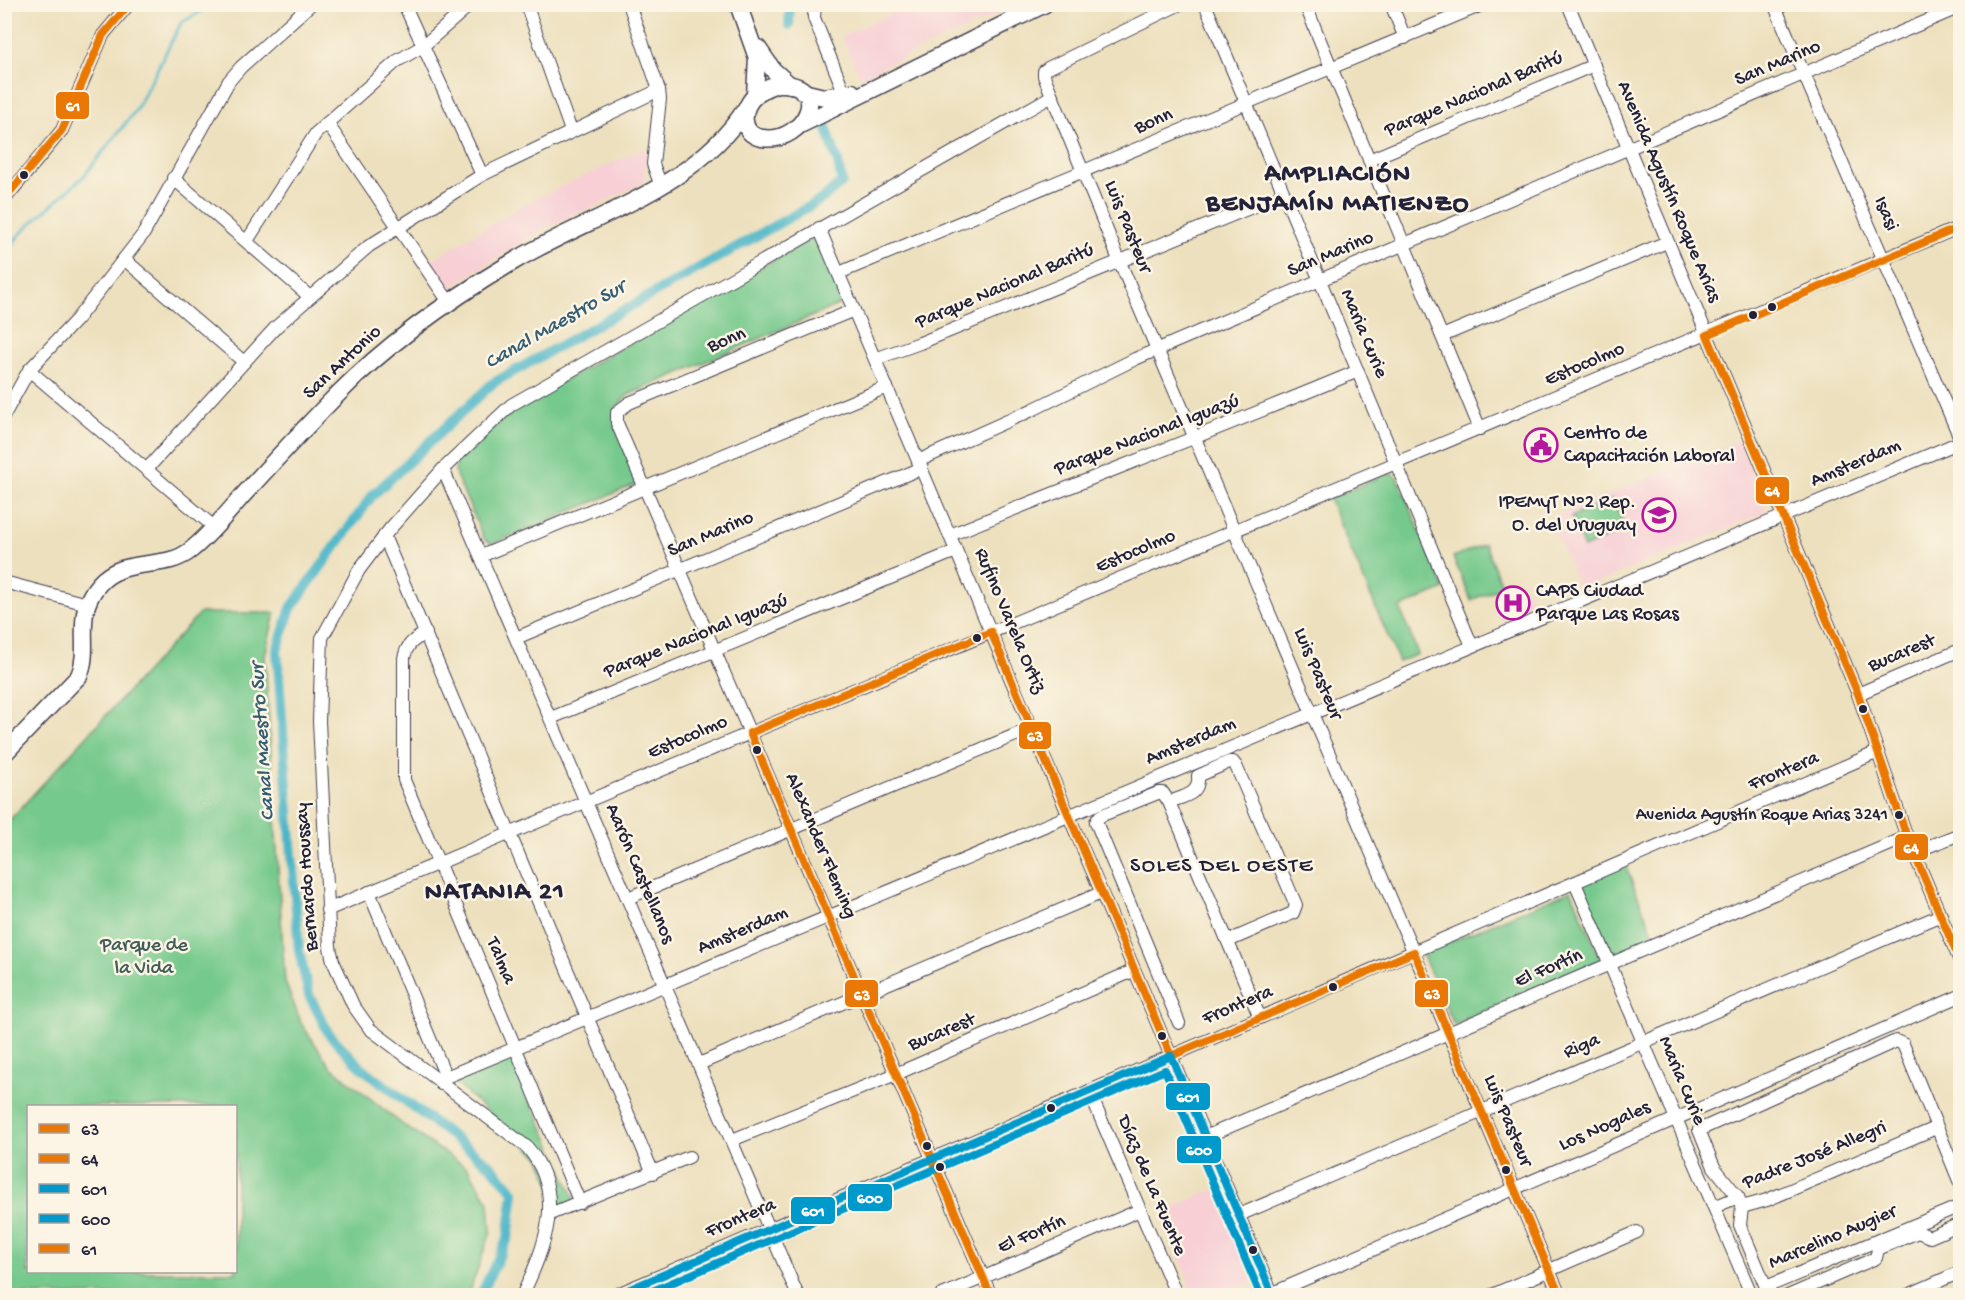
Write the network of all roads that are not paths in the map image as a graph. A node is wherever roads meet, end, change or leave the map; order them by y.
1 (129, 4) edge
2 (311, 4) edge
3 (404, 4) edge
4 (471, 4) edge
5 (526, 4) edge
6 (629, 4) edge
7 (738, 4) edge
8 (815, 4) edge
9 (1045, 4) edge
10 (1180, 4) edge
11 (1205, 4) edge
12 (1305, 4) edge
13 (1391, 4) edge
14 (1568, 4) edge
15 (1774, 4) edge
16 (1483, 5) edge
17 (1960, 7) edge
18 (751, 37) junction
19 (1405, 38) junction
20 (423, 45) junction
21 (1594, 65) junction
22 (1332, 68) junction
23 (1804, 74) junction
24 (890, 79) junction
25 (797, 88) junction
26 (658, 90) junction
27 (845, 94) junction
28 (1052, 96) junction
29 (751, 102) junction
30 (1246, 104) junction
31 (327, 123) junction
32 (802, 124) junction
33 (571, 131) junction
34 (756, 137) junction
35 (1629, 149) junction
36 (703, 159) junction
37 (1369, 160) junction
38 (1084, 173) junction
39 (482, 175) junction
40 (173, 178) junction
41 (661, 186) junction
42 (1284, 194) junction
43 (5, 199) edge
44 (1960, 227) edge
45 (399, 228) junction
46 (819, 228) junction
47 (248, 241) junction
48 (1667, 242) junction
49 (1405, 245) junction
50 (124, 259) junction
51 (1884, 260) junction
52 (1119, 261) junction
53 (838, 273) junction
54 (1320, 280) junction
55 (310, 297) junction
56 (449, 302) junction
57 (854, 310) junction
58 (1707, 335) junction
59 (1442, 336) junction
60 (1158, 349) junction
61 (875, 359) junction
62 (244, 362) junction
63 (28, 370) junction
64 (1358, 372) junction
65 (887, 387) junction
66 (617, 412) joint
67 (4, 415) edge
68 (1480, 429) junction
69 (1196, 439) junction
70 (1960, 440) edge
71 (920, 464) junction
72 (1396, 464) junction
73 (147, 469) junction
74 (443, 469) junction
75 (645, 490) junction
76 (1783, 516) junction
77 (214, 527) junction
78 (1235, 532) junction
79 (950, 535) junction
80 (384, 536) junction
81 (956, 551) junction
82 (481, 556) junction
83 (680, 569) junction
84 (4, 582) edge
85 (87, 604) junction
86 (991, 632) junction
87 (426, 633) junction
88 (516, 638) junction
89 (1472, 646) junction
90 (82, 651) junction
91 (714, 651) junction
92 (1960, 651) edge
93 (1858, 694) junction
94 (1312, 712) junction
95 (551, 718) junction
96 (1032, 728) junction
97 (750, 733) junction
98 (4, 742) edge
99 (1878, 752) junction
100 (4, 754) edge
101 (586, 801) junction
102 (1168, 802) junction
103 (1069, 816) junction
104 (791, 829) junction
105 (509, 834) junction
106 (1960, 834) edge
107 (1907, 837) junction
108 (1914, 852) junction
109 (438, 863) junction
110 (1575, 882) junction
111 (369, 892) junction
112 (1101, 893) junction
113 (628, 898) junction
114 (327, 910) junction
115 (1941, 915) junction
116 (828, 916) junction
117 (1955, 931) edge
118 (1228, 941) junction
119 (1414, 952) junction
120 (1960, 962) edge
121 (1610, 964) junction
122 (1133, 971) junction
123 (665, 985) junction
124 (862, 994) junction
125 (1960, 996) edge
126 (587, 1018) junction
127 (1260, 1018) junction
128 (1179, 1023) dead end
129 (1449, 1033) junction
130 (1643, 1042) junction
131 (515, 1048) junction
132 (1171, 1056) junction
133 (699, 1064) junction
134 (896, 1074) junction
135 (444, 1081) junction
136 (1089, 1091) junction
137 (1482, 1111) junction
138 (1675, 1118) junction
139 (1936, 1128) junction
140 (1206, 1137) junction
141 (732, 1140) junction
142 (689, 1158) dead end
143 (932, 1158) junction
144 (653, 1173) junction
145 (1960, 1184) edge
146 (1515, 1188) junction
147 (1740, 1202) junction
148 (580, 1203) junction
149 (1960, 1206) edge
150 (1714, 1207) junction
151 (1140, 1210) junction
152 (550, 1214) junction
153 (1239, 1215) junction
154 (1960, 1224) edge
155 (769, 1228) junction
156 (1637, 1232) dead end
157 (1549, 1270) junction
158 (1960, 1272) edge
159 (983, 1277) junction
160 (1270, 1295) edge
161 (522, 1296) edge
162 (613, 1296) edge
163 (798, 1296) edge
164 (940, 1296) edge
165 (991, 1296) edge
166 (1177, 1296) edge
167 (1490, 1296) edge
168 (1560, 1296) edge
169 (1752, 1296) edge
170 (1788, 1296) edge
171 (1906, 1296) edge

1 - 43 street
2 - 40 street
3 - 20 street
4 - 20 street
5 - 33 street
6 - 26 street
7 - 18 main road
8 - 27 street
9 - 24 main road
10 - 28 street, Luis Pasteur
11 - 30 street, Maria Curie
12 - 22 street
13 - 19 street
14 - 21 street, Avenida Agustín Roque Arias
15 - 23 street, Isasi
16 - 19 street, Bonn
17 - 23 street, San Marino
18 - 25 main road
18 - 29 main road
19 - 22 street, Bonn
20 - 31 street
20 - 39 street
21 - 35 street, Avenida Agustín Roque Arias
21 - 37 street, Parque Nacional Baritú
22 - 30 street, Bonn
22 - 37 street
23 - 35 street, San Marino
23 - 51 street, Isasi
24 - 27 main road
24 - 32 main road
25 - 27 main road
25 - 29 main road
25 - 32 main road
26 - 33 street
26 - 41 street
28 - 38 street, Luis Pasteur
28 - 46 street, Bernardo Houssay
29 - 34 main road
29 - 36 main road, San Antonio
30 - 38 street, Bonn
30 - 42 street, Maria Curie
31 - 45 street
31 - 47 street
32 - 34 main road
33 - 39 street
34 - 36 main road, San Antonio
35 - 48 street, Avenida Agustín Roque Arias
35 - 49 street, San Marino
36 - 41 main road, San Antonio
37 - 49 street
38 - 52 street, Luis Pasteur
38 - 53 street, Bonn
39 - 45 street
40 - 47 street
40 - 50 street
41 - 56 main road, San Antonio
42 - 52 street, Parque Nacional Baritú
42 - 54 street, Maria Curie
44 - 51 street, Estocolmo
45 - 55 street
45 - 56 street
46 - 53 street, Rufino Varela Ortiz
46 - 74 street, Bernardo Houssay
47 - 55 street
48 - 58 street, Avenida Agustín Roque Arias
48 - 59 street
49 - 54 street, San Marino
49 - 59 street
50 - 62 street
50 - 63 street
51 - 58 street, Estocolmo
51 - 70 street, Isasi
52 - 60 street, Luis Pasteur
52 - 61 street, Parque Nacional Baritú
53 - 57 street, Rufino Varela Ortiz
54 - 60 street, San Marino
54 - 64 street, Maria Curie
55 - 62 street
56 - 77 main road, San Antonio
57 - 61 street, Rufino Varela Ortiz
57 - 66 street, Bonn
58 - 68 street, Estocolmo
58 - 76 street, Avenida Agustín Roque Arias
59 - 68 street
60 - 69 street, Luis Pasteur
60 - 71 street, San Marino
61 - 65 street, Rufino Varela Ortiz
62 - 73 street
63 - 67 street
63 - 73 street
64 - 69 street, Parque Nacional Iguazú
64 - 72 street, Maria Curie
65 - 71 street, Rufino Varela Ortiz
65 - 75 street
66 - 75 street, Alexander Fleming
68 - 72 street, Estocolmo
69 - 78 street, Luis Pasteur
69 - 79 street, Parque Nacional Iguazú
70 - 76 street, Amsterdam
71 - 79 street, Rufino Varela Ortiz
71 - 83 street, San Marino
72 - 78 street, Estocolmo
72 - 89 street, Maria Curie
73 - 77 street
74 - 80 street, Bernardo Houssay
74 - 82 street, Aarón Castellanos
75 - 82 street
75 - 83 street, Alexander Fleming
76 - 89 street, Amsterdam
76 - 93 street, Avenida Agustín Roque Arias
77 - 85 main road, San Antonio
78 - 86 street, Estocolmo
78 - 94 street, Luis Pasteur
79 - 81 street, Rufino Varela Ortiz
80 - 87 street
80 - 114 street, Bernardo Houssay
81 - 86 street, Rufino Varela Ortiz
81 - 91 street, Parque Nacional Iguazú
82 - 88 street, Aarón Castellanos
83 - 88 street, San Marino
83 - 91 street, Alexander Fleming
84 - 85 street
85 - 90 main road, San Antonio
86 - 96 street, Rufino Varela Ortiz
86 - 97 street, Estocolmo
87 - 105 street
87 - 109 street, Talma
88 - 95 street, Aarón Castellanos
89 - 94 street, Amsterdam
90 - 98 main road, San Antonio
90 - 100 main road, San Antonio
91 - 95 street, Parque Nacional Iguazú
91 - 97 street, Alexander Fleming
92 - 93 street, Bucarest
93 - 99 street, Avenida Agustín Roque Arias
94 - 103 street, Amsterdam
94 - 119 street, Luis Pasteur
95 - 101 street, Aarón Castellanos
96 - 103 street, Rufino Varela Ortiz
96 - 104 street
97 - 101 street, Estocolmo
97 - 104 street, Alexander Fleming
99 - 107 street, Avenida Agustín Roque Arias
99 - 110 street, Frontera
101 - 105 street, Estocolmo
101 - 113 street, Aarón Castellanos
102 - 118 street
102 - 118 street
102 - 128 street
103 - 112 street, Rufino Varela Ortiz
103 - 116 street, Amsterdam
104 - 113 street
104 - 116 street, Alexander Fleming
105 - 109 street, Estocolmo
105 - 126 street
106 - 108 street
107 - 108 street, Avenida Agustín Roque Arias
107 - 121 street, El Fortín
108 - 115 street, Avenida Agustín Roque Arias
109 - 111 street, Estocolmo
109 - 131 street, Talma
110 - 119 street, Frontera
110 - 121 street, Maria Curie
111 - 114 street, Estocolmo
111 - 135 street
112 - 122 street, Rufino Varela Ortiz
112 - 124 street
113 - 123 street, Aarón Castellanos
114 - 135 street, Bernardo Houssay
115 - 117 street, Avenida Agustín Roque Arias
115 - 130 street, Riga
116 - 123 street, Amsterdam
116 - 124 street, Alexander Fleming
117 - 120 street, Avenida Agustín Roque Arias
118 - 127 street
119 - 127 street, Frontera
119 - 129 street, Luis Pasteur
121 - 129 street, El Fortín
121 - 130 street, Maria Curie
122 - 132 street, Rufino Varela Ortiz
122 - 134 street, Bucarest
123 - 126 street, Amsterdam
123 - 133 street, Aarón Castellanos
124 - 133 street
124 - 134 street, Alexander Fleming
125 - 138 street, Los Nogales
126 - 131 street, Amsterdam
126 - 144 street
127 - 132 street, Frontera
129 - 137 street, Luis Pasteur
129 - 140 street, El Fortín
130 - 137 street, Riga
130 - 138 street, Maria Curie
131 - 135 street, Amsterdam
131 - 148 street, Talma
132 - 136 street, Frontera
132 - 140 street, Rufino Varela Ortiz
133 - 141 street, Aarón Castellanos
134 - 141 street, Bucarest
134 - 143 street, Alexander Fleming
135 - 152 street, Bernardo Houssay
136 - 143 street, Frontera
136 - 151 street, Díaz de La Fuente
137 - 146 street, Luis Pasteur
137 - 153 street, Riga
138 - 146 street, Los Nogales
138 - 150 street, Maria Curie
139 - 145 street
139 - 147 street, Padre José Allegri
139 - 147 street
140 - 153 street, Rufino Varela Ortiz
141 - 155 street, Aarón Castellanos
142 - 144 street
143 - 155 street, Frontera
143 - 159 street, Alexander Fleming
144 - 148 street
146 - 157 street, Luis Pasteur
146 - 160 street, Los Nogales
147 - 149 street, Marcelino Augier
147 - 150 street, Padre José Allegri
148 - 152 street
150 - 169 street, Maria Curie
151 - 159 street, El Fortín
151 - 166 street, Díaz de La Fuente
152 - 161 street, Bernardo Houssay
153 - 160 street, Rufino Varela Ortiz
154 - 170 street
155 - 162 street, Frontera
155 - 163 street, Aarón Castellanos
156 - 157 street
157 - 167 street
157 - 168 street, Luis Pasteur
158 - 171 street
159 - 164 street, El Fortín
159 - 165 street, Alexander Fleming

